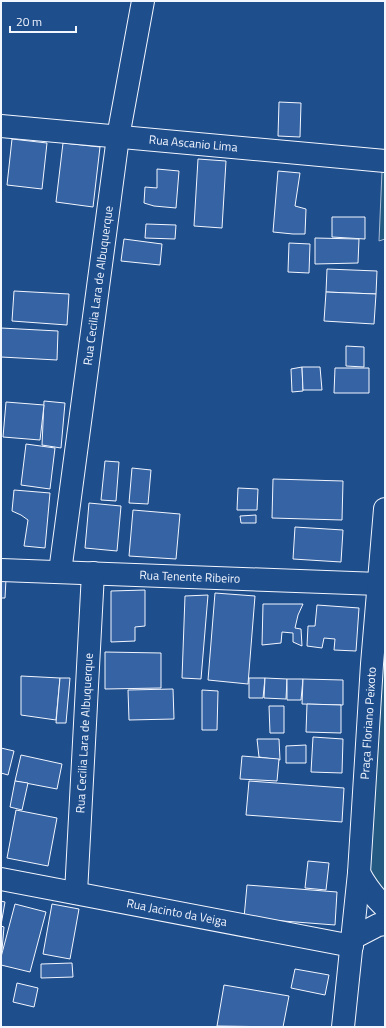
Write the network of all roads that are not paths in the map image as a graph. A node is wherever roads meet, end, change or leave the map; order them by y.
1 (143, 1) edge
2 (1, 126) edge
3 (118, 137) junction
4 (385, 161) edge
5 (385, 510) edge
6 (1, 570) edge
7 (60, 572) junction
8 (93, 573) junction
9 (379, 584) junction
10 (359, 873) junction
11 (1, 879) edge
12 (76, 893) junction
13 (385, 907) edge
14 (385, 924) edge
15 (353, 942) junction
16 (343, 1027) edge

1 - 3 street, Rua Cecilia Lara de Albuquerque
2 - 3 street, Rua Ascanio Lima
3 - 4 street, Rua Ascanio Lima
3 - 7 street, Rua Cecilia Lara de Albuquerque
5 - 9 street, Praça Floriano Peixoto
6 - 7 street, Rua Tenente Ribeiro
7 - 8 street, Rua Tenente Ribeiro
8 - 9 street, Rua Tenente Ribeiro
8 - 12 street, Rua Cecilia Lara de Albuquerque
9 - 10 street, Praça Floriano Peixoto
10 - 13 street
10 - 15 street, Praça Floriano Peixoto
11 - 12 street, Rua Jacinto da Veiga
12 - 15 street, Rua Jacinto da Veiga
14 - 15 street
15 - 16 street, Praça Floriano Peixoto

